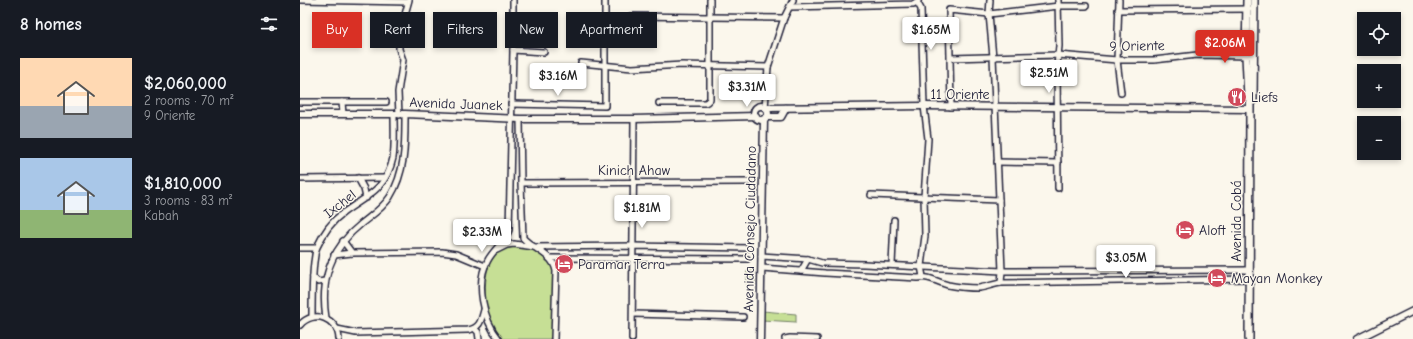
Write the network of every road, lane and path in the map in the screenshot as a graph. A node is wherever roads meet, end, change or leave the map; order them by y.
1 (300, 0) edge
2 (513, 0) edge
3 (605, 0) edge
4 (710, 0) edge
5 (793, 0) edge
6 (990, 0) edge
7 (1058, 0) edge
8 (1119, 0) edge
9 (1247, 0) edge
10 (1254, 0) edge
11 (408, 1) edge
12 (918, 1) edge
13 (1059, 6) junction
14 (1086, 6) dead end
15 (790, 7) junction
16 (1251, 9) junction
17 (1118, 10) junction
18 (989, 14) junction
19 (657, 17) edge
20 (710, 18) junction
21 (784, 18) junction
22 (513, 50) junction
23 (544, 52) dead end
24 (1058, 55) junction
25 (1249, 56) junction
26 (993, 57) junction
27 (951, 58) junction
28 (1117, 60) junction
29 (581, 63) dead end
30 (606, 64) junction
31 (710, 66) junction
32 (768, 67) junction
33 (1121, 93) dead end
34 (300, 102) edge
35 (342, 102) junction
36 (386, 102) dead end
37 (659, 103) dead end
38 (511, 104) junction
39 (924, 106) junction
40 (995, 106) junction
41 (1057, 106) junction
42 (1250, 106) junction
43 (951, 107) junction
44 (766, 108) junction
45 (786, 108) junction
46 (300, 114) edge
47 (343, 114) junction
48 (399, 115) junction
49 (756, 116) junction
50 (511, 118) junction
51 (765, 118) junction
52 (520, 119) junction
53 (634, 119) junction
54 (997, 162) junction
55 (1058, 163) junction
56 (391, 165) junction
57 (402, 168) junction
58 (358, 178) junction
59 (385, 178) junction
60 (300, 179) edge
61 (521, 182) junction
62 (634, 182) junction
63 (748, 182) dead end
64 (1058, 188) dead end
65 (871, 194) dead end
66 (924, 197) junction
67 (366, 198) junction
68 (998, 200) junction
69 (894, 220) dead end
70 (343, 242) junction
71 (633, 246) junction
72 (534, 247) junction
73 (300, 248) edge
74 (316, 248) junction
75 (749, 248) dead end
76 (496, 250) junction
77 (352, 253) junction
78 (334, 255) junction
79 (761, 256) junction
80 (549, 258) junction
81 (633, 258) junction
82 (747, 259) dead end
83 (808, 259) junction
84 (822, 263) junction
85 (864, 264) junction
86 (892, 265) junction
87 (485, 266) junction
88 (921, 266) junction
89 (762, 268) junction
90 (939, 268) junction
91 (1249, 270) junction
92 (801, 271) junction
93 (1002, 271) junction
94 (1078, 271) junction
95 (825, 273) junction
96 (863, 275) junction
97 (312, 277) junction
98 (923, 277) junction
99 (934, 279) junction
100 (1249, 279) junction
101 (325, 281) junction
102 (1079, 281) junction
103 (1001, 283) junction
104 (484, 310) junction
105 (1413, 311) edge
106 (633, 314) junction
107 (312, 317) junction
108 (743, 317) dead end
109 (326, 318) junction
110 (300, 325) edge
111 (337, 329) junction
112 (475, 329) junction
113 (554, 338) edge
114 (339, 339) edge
115 (479, 339) edge
116 (499, 339) edge
117 (632, 339) edge
118 (760, 339) edge
119 (785, 339) edge
120 (817, 339) edge
121 (1249, 339) edge
122 (1357, 339) edge

1 - 11 street
2 - 22 street
3 - 30 street
4 - 20 street
5 - 15 street
6 - 18 street
7 - 13 street
8 - 17 street
9 - 16 main road, Avenida Cobá
10 - 16 main road, Avenida Cobá
11 - 48 street
12 - 15 street
12 - 39 street
13 - 14 street
13 - 18 street
13 - 24 street
15 - 21 street
16 - 17 street
16 - 25 main road, Avenida Cobá
17 - 28 street
18 - 26 street
18 - 27 street
19 - 20 street
20 - 21 street
20 - 31 street
21 - 32 street
22 - 23 street
22 - 38 street
24 - 26 street, 9 Oriente
24 - 28 street, 9 Oriente
24 - 41 street
25 - 28 street, 9 Oriente
25 - 42 main road, Avenida Cobá
26 - 27 street, 9 Oriente
26 - 40 street
27 - 43 street
28 - 33 street
29 - 30 street
30 - 31 street
30 - 38 street
31 - 32 street
31 - 37 street
32 - 44 street
34 - 35 street
35 - 36 street
35 - 47 street
38 - 50 street
39 - 43 street, 11 Oriente
39 - 45 street, 11 Oriente
39 - 66 street
40 - 41 street, 11 Oriente
40 - 43 street, 11 Oriente
40 - 54 street
41 - 42 street, 11 Oriente
41 - 55 street
42 - 91 main road, Avenida Cobá
44 - 45 street, 11 Oriente
44 - 49 street
44 - 51 street
45 - 51 street
46 - 47 street, Avenida Juanek
47 - 48 street, Avenida Juanek
48 - 50 street, Avenida Juanek
48 - 56 street, Ixchel
48 - 57 street
49 - 51 street
49 - 53 street, Avenida Juanek
50 - 52 street, Avenida Juanek
50 - 76 street
51 - 79 street, Avenida Consejo Ciudadano
52 - 53 street, Avenida Juanek
52 - 61 street
53 - 62 street
54 - 55 street
54 - 68 street
55 - 64 street
56 - 57 street
56 - 59 street, Ixchel
57 - 70 street
58 - 59 street
58 - 60 street
58 - 67 street
59 - 67 street, Ixchel
61 - 62 street, Kinich Ahaw
61 - 72 street
62 - 63 street, Kinich Ahaw
62 - 71 street
65 - 66 street
66 - 68 street
66 - 88 street
67 - 74 street, Ixchel
68 - 93 street
69 - 86 street
70 - 77 street
70 - 78 street
71 - 72 street
71 - 75 street
71 - 81 street
72 - 76 street
72 - 80 street
73 - 74 street
74 - 97 street, Ixchel
76 - 87 street
77 - 78 street
77 - 87 street
78 - 101 street
79 - 83 street
79 - 89 street, Avenida Consejo Ciudadano
80 - 81 street
80 - 113 street
81 - 82 street
81 - 106 street
83 - 84 street
83 - 92 street
84 - 85 street
84 - 95 street
85 - 86 street
85 - 96 street
86 - 88 street
87 - 104 street
88 - 90 street
88 - 98 street
89 - 92 street
89 - 118 street, Avenida Consejo Ciudadano
90 - 93 street
90 - 99 street
91 - 94 street
91 - 100 main road, Avenida Cobá
92 - 95 street
93 - 94 street
93 - 103 street
94 - 102 street
95 - 96 street
96 - 98 street
97 - 101 street
97 - 107 street, Ixchel
98 - 99 street
99 - 103 street
100 - 102 street
100 - 121 main road, Avenida Cobá
101 - 109 street
102 - 103 street
104 - 112 street
104 - 116 street
105 - 122 street
106 - 108 street
106 - 117 street
107 - 109 street
107 - 110 street
109 - 111 street
111 - 112 street
111 - 114 street
112 - 115 street
119 - 120 street

